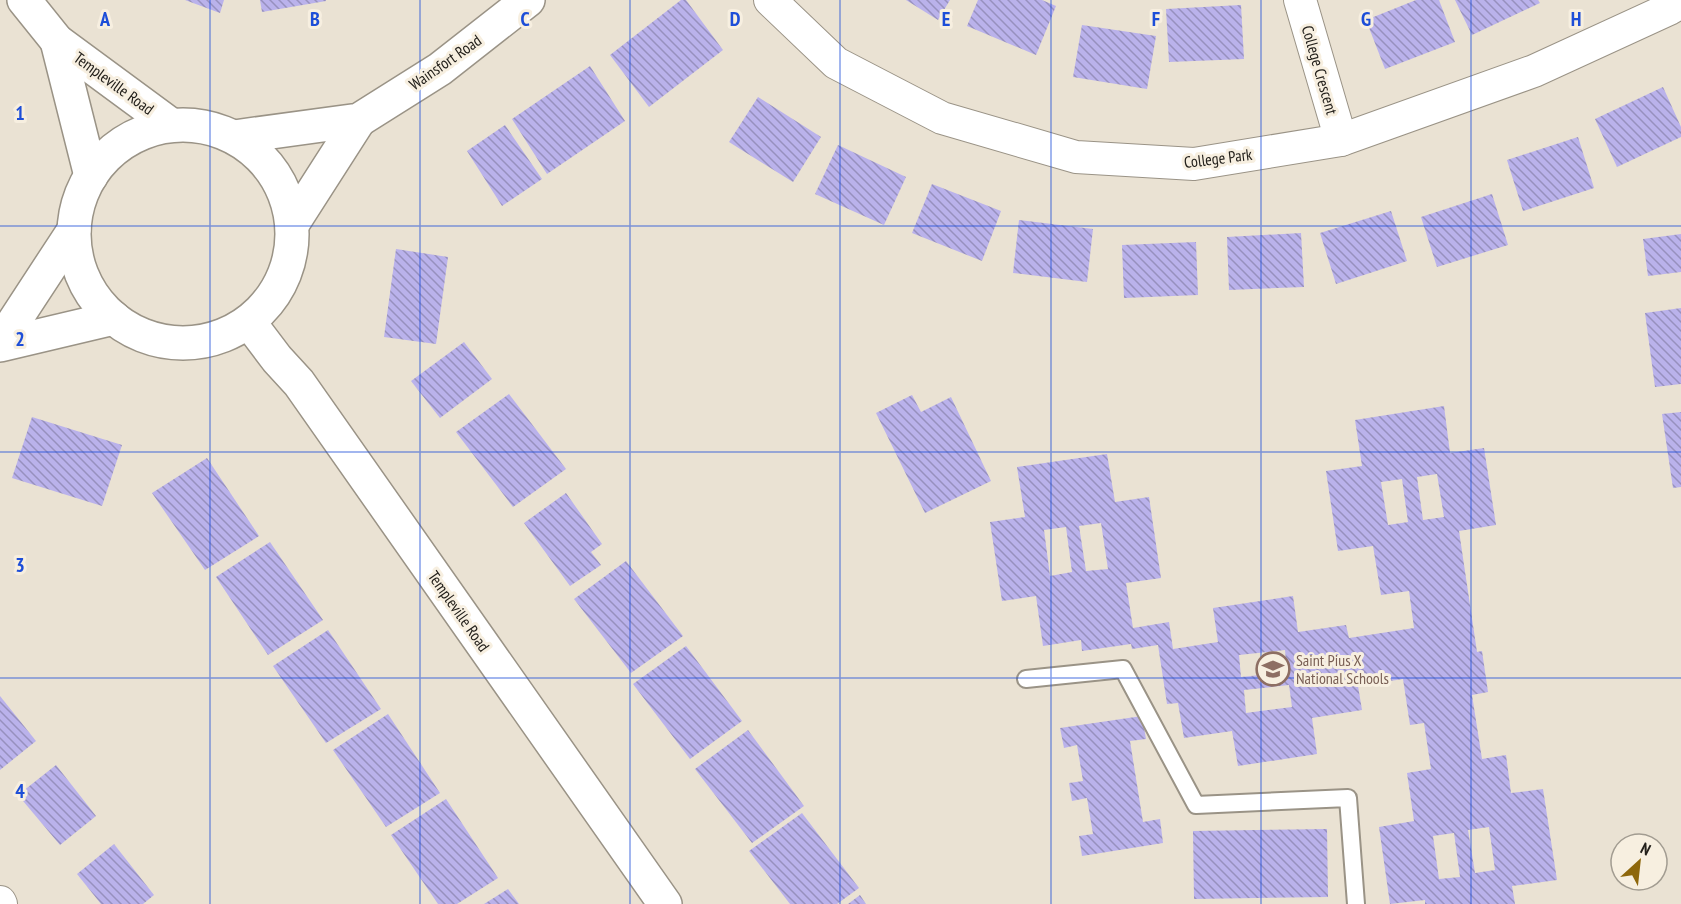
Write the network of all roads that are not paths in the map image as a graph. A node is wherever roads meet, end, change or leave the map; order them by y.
1 (24, 0) edge
2 (528, 0) edge
3 (770, 0) edge
4 (1300, 0) edge
5 (1677, 15) edge
6 (57, 41) junction
7 (358, 120) junction
8 (171, 125) junction
9 (234, 137) junction
10 (1341, 140) junction
11 (91, 176) junction
12 (293, 223) junction
13 (74, 230) junction
14 (114, 318) junction
15 (249, 322) junction
16 (0, 344) edge
17 (1026, 679) dead end
18 (665, 904) edge
19 (1356, 904) edge

1 - 6 main road, Templeville Road
2 - 7 main road, Wainsfort Road
3 - 10 street, College Park
4 - 10 street, College Crescent
5 - 10 street, College Park
6 - 8 main road, Templeville Road
6 - 11 main road, Templeville Road
7 - 9 main road, Wainsfort Road
7 - 12 main road, Wainsfort Road
8 - 9 main road
8 - 11 main road
9 - 12 main road
11 - 13 main road
12 - 15 main road
13 - 14 main road
13 - 16 main road
14 - 15 main road
14 - 16 main road
15 - 18 main road, Templeville Road
17 - 19 lane

